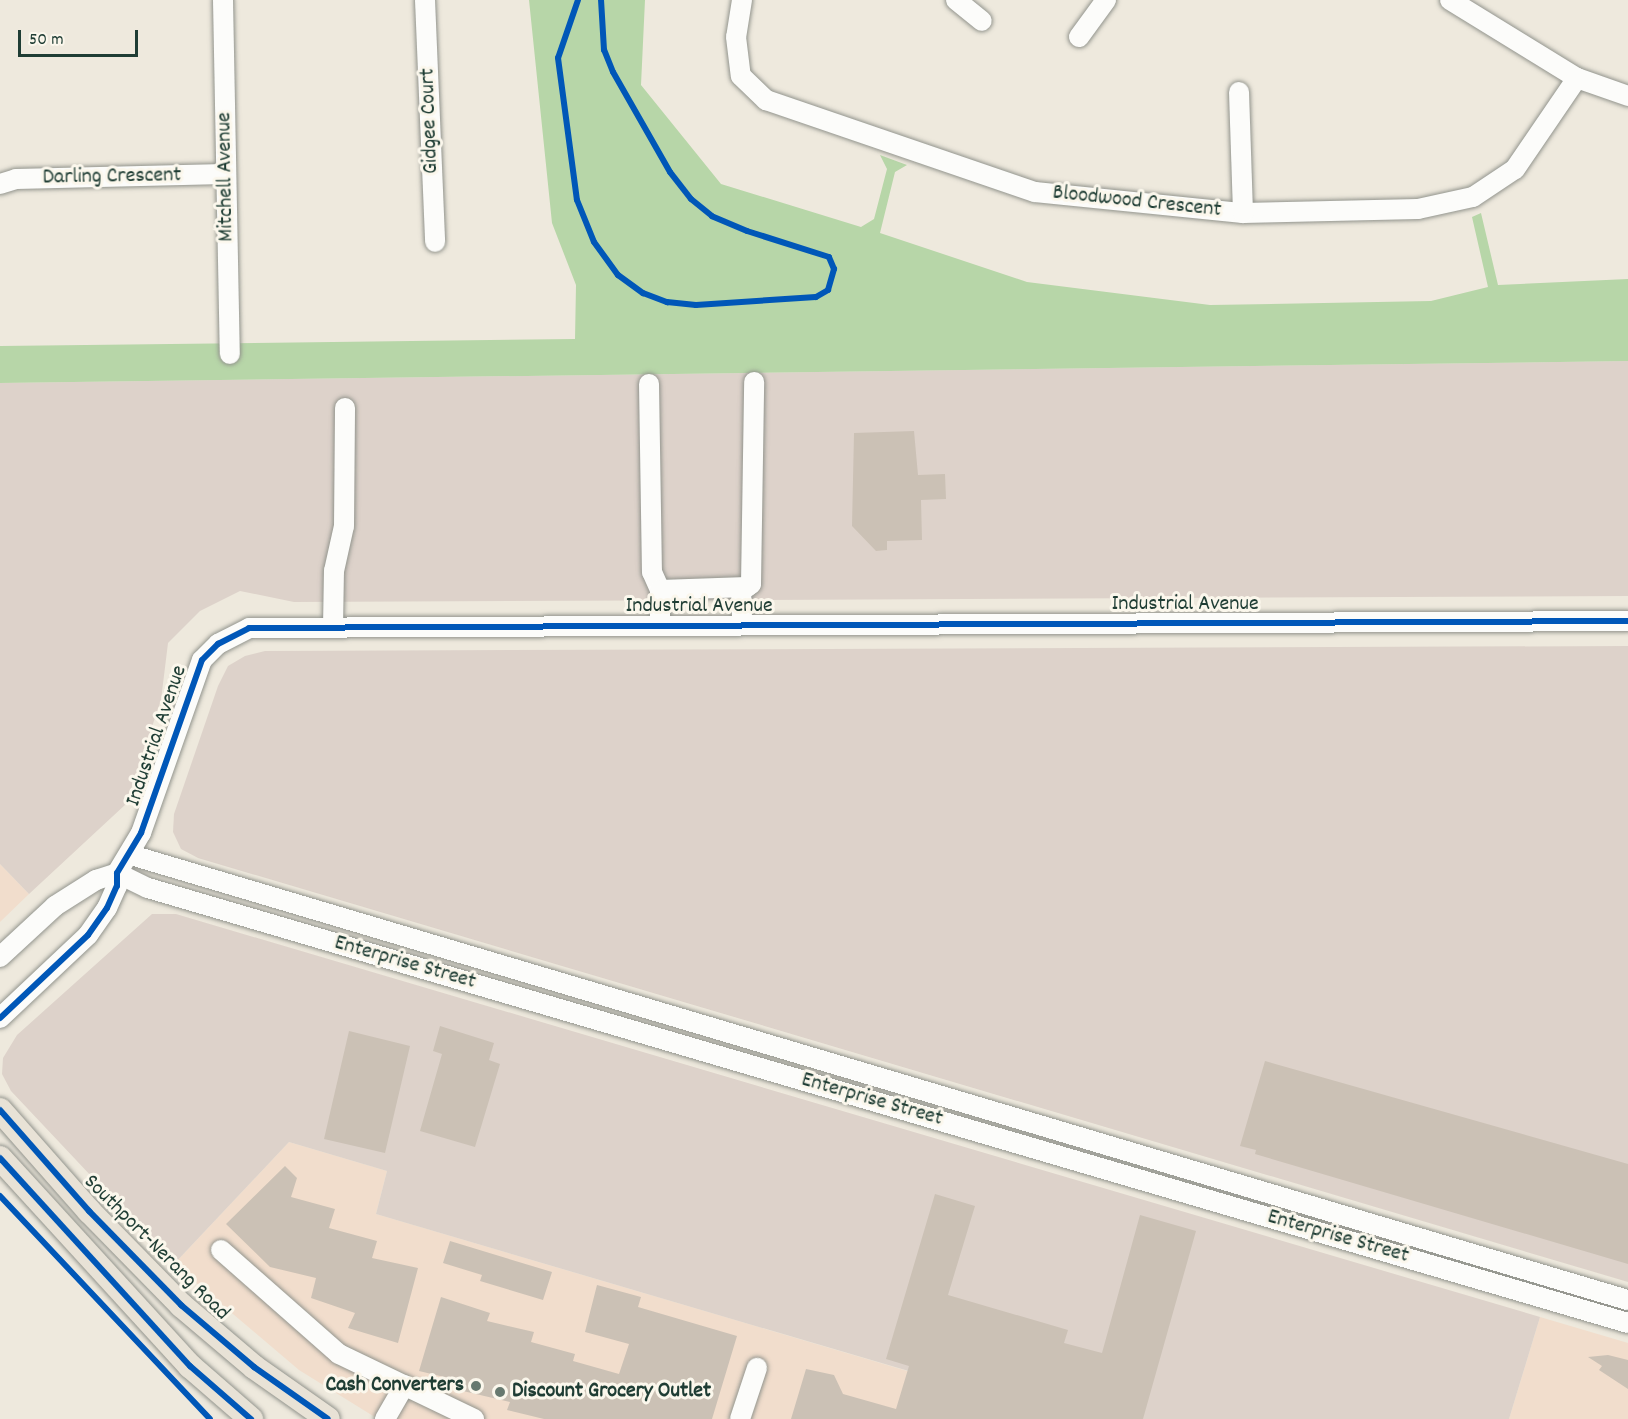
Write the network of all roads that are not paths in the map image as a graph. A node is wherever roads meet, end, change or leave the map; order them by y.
1 (223, 0) edge
2 (425, 0) edge
3 (742, 0) edge
4 (956, 0) edge
5 (1106, 0) edge
6 (1456, 1) edge
7 (982, 21) dead end
8 (1079, 37) dead end
9 (1577, 78) junction
10 (1239, 92) dead end
11 (1628, 96) edge
12 (225, 174) junction
13 (0, 184) edge
14 (1243, 213) junction
15 (435, 242) dead end
16 (230, 354) dead end
17 (754, 382) dead end
18 (649, 384) dead end
19 (345, 408) dead end
20 (741, 588) junction
21 (660, 590) junction
22 (1628, 621) edge
23 (660, 625) junction
24 (742, 625) junction
25 (333, 627) junction
26 (131, 855) junction
27 (117, 873) junction
28 (0, 957) edge
29 (0, 1018) edge
30 (0, 1110) edge
31 (0, 1158) edge
32 (221, 1250) dead end
33 (1628, 1300) edge
34 (1628, 1323) edge
35 (757, 1368) dead end
36 (405, 1385) junction
37 (252, 1419) edge
38 (328, 1419) edge
39 (385, 1419) edge
40 (474, 1419) edge
41 (740, 1419) edge

1 - 12 street, Mitchell Avenue
2 - 15 street, Gidgee Court
3 - 14 street, Bloodwood Crescent
4 - 7 street
5 - 8 street
6 - 9 street
9 - 11 street
9 - 14 street, Bloodwood Crescent
10 - 14 street
12 - 13 street, Darling Crescent
12 - 16 street, Mitchell Avenue
17 - 20 street
18 - 21 street
19 - 25 street
20 - 21 street
20 - 24 street
21 - 23 street
22 - 24 street, Industrial Avenue
23 - 24 street, Industrial Avenue
23 - 25 street, Industrial Avenue
25 - 26 street, Industrial Avenue
26 - 27 street, Industrial Avenue
26 - 33 street, Enterprise Street
27 - 28 street, Industrial Avenue
27 - 29 street, Industrial Avenue
27 - 34 street, Enterprise Street
30 - 38 main road, Southport-Nerang Road
31 - 37 main road
32 - 36 street
35 - 41 street
36 - 39 street
36 - 40 street

